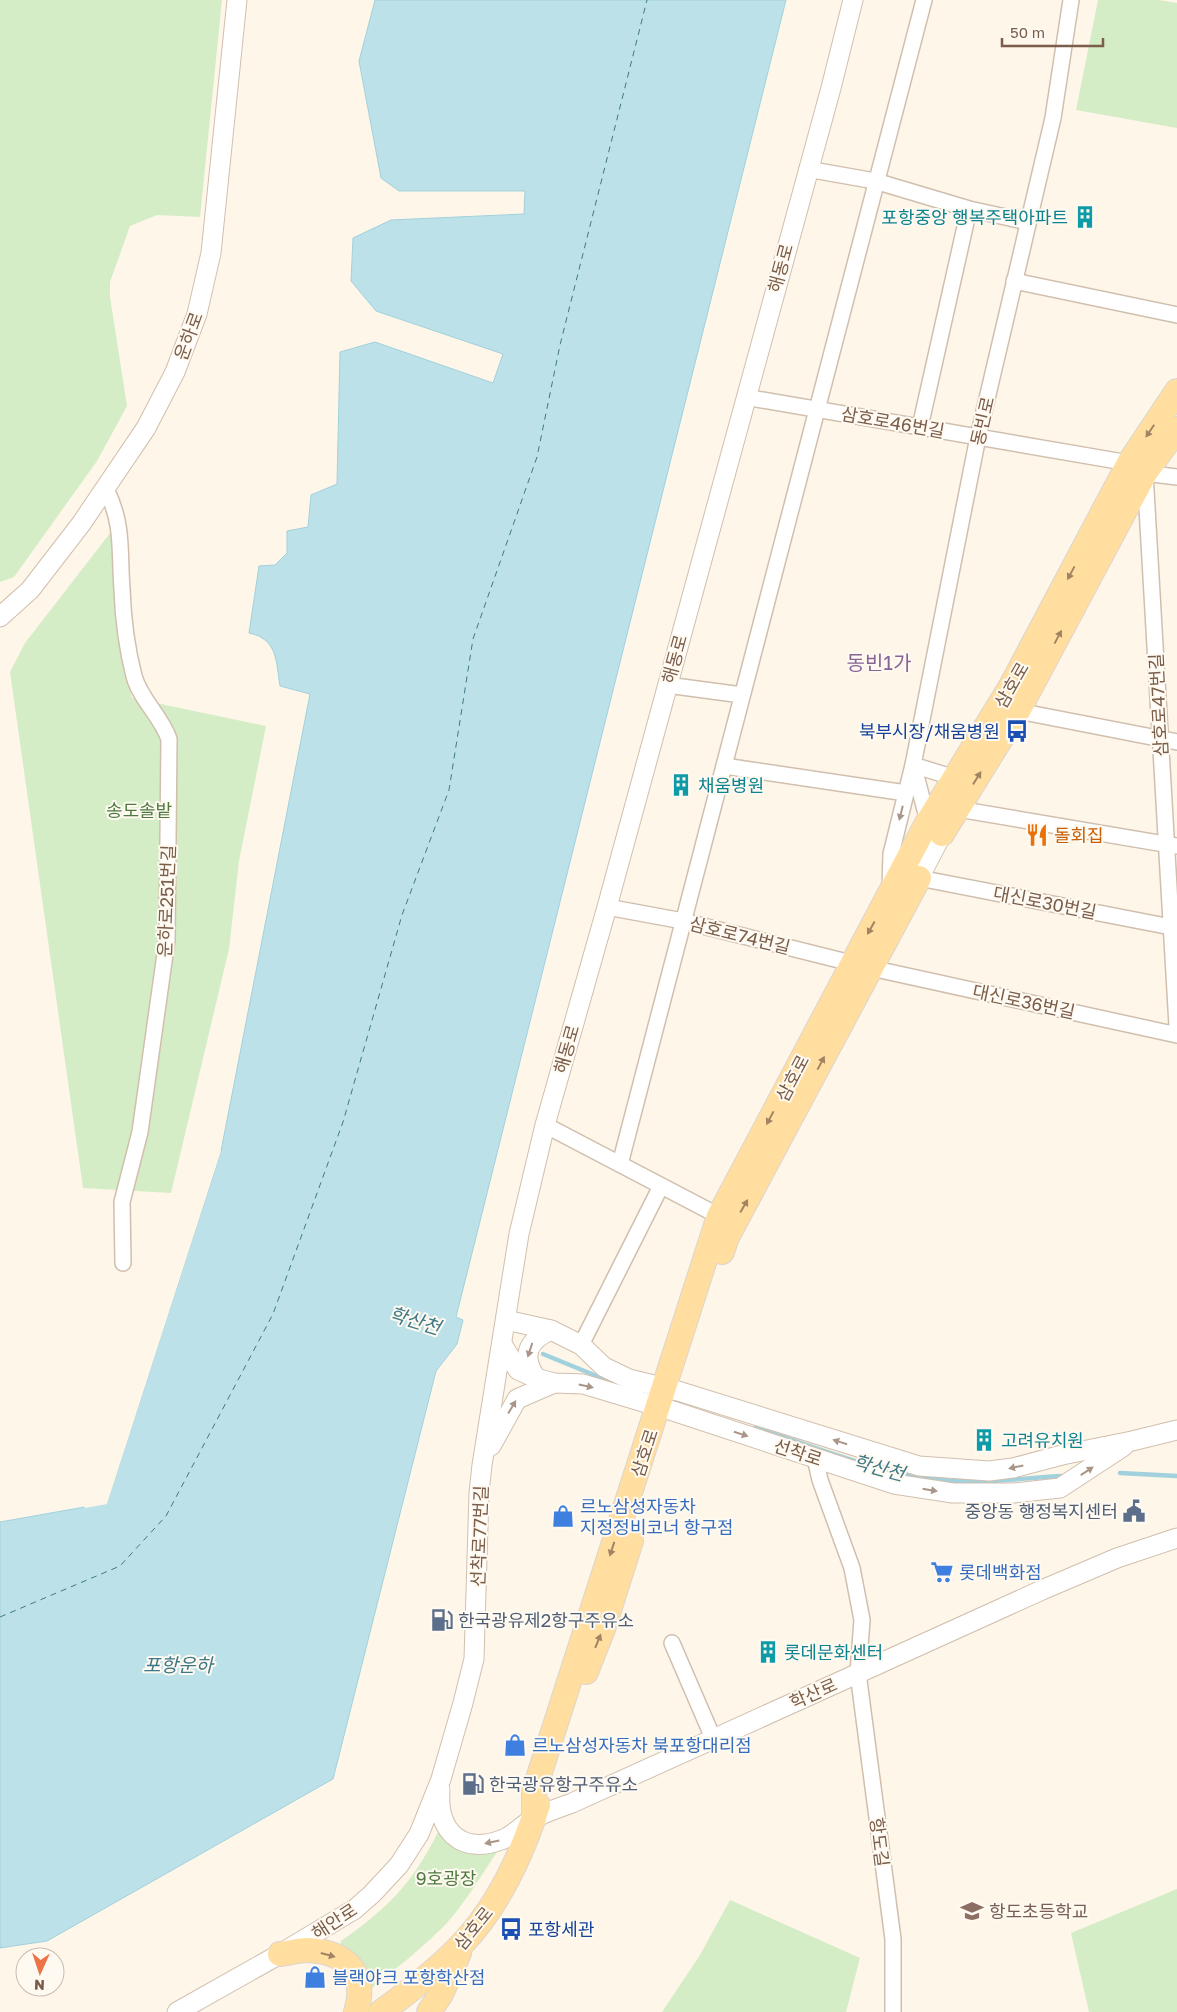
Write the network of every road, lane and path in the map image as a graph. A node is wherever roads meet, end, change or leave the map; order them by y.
1 (237, 0) edge
2 (853, 0) edge
3 (924, 0) edge
4 (1071, 0) edge
5 (807, 169) junction
6 (875, 181) junction
7 (969, 209) junction
8 (1028, 222) junction
9 (1014, 281) junction
10 (1177, 315) edge
11 (1177, 391) edge
12 (745, 397) junction
13 (816, 409) junction
14 (920, 427) junction
15 (1177, 429) edge
16 (978, 437) junction
17 (1137, 468) junction
18 (1177, 477) edge
19 (106, 489) junction
20 (0, 617) edge
21 (667, 685) junction
22 (742, 695) junction
23 (1018, 711) junction
24 (1160, 739) junction
25 (1177, 742) edge
26 (724, 766) junction
27 (913, 766) junction
28 (955, 778) junction
29 (906, 793) junction
30 (958, 808) junction
31 (934, 829) junction
32 (1172, 845) edge
33 (919, 878) junction
34 (890, 894) junction
35 (608, 907) junction
36 (683, 921) junction
37 (1171, 927) junction
38 (862, 965) junction
39 (1177, 1026) edge
40 (1177, 1035) edge
41 (545, 1125) junction
42 (620, 1164) junction
43 (661, 1186) junction
44 (719, 1216) junction
45 (123, 1263) dead end
46 (506, 1320) junction
47 (551, 1330) junction
48 (502, 1344) junction
49 (581, 1345) junction
50 (536, 1378) junction
51 (554, 1383) junction
52 (669, 1399) junction
53 (1177, 1430) edge
54 (1132, 1441) junction
55 (815, 1458) junction
56 (482, 1466) junction
57 (1177, 1538) edge
58 (672, 1643) dead end
59 (858, 1673) junction
60 (712, 1738) junction
61 (440, 1779) junction
62 (534, 1818) junction
63 (463, 1943) junction
64 (280, 1954) junction
65 (177, 2012) edge
66 (356, 2012) edge
67 (381, 2012) edge
68 (429, 2012) edge
69 (894, 2012) edge

1 - 19 street, 운하로
2 - 5 street, 해동로
3 - 6 street
4 - 8 street, 동빈로
5 - 6 street
5 - 12 street, 해동로
6 - 7 street
6 - 13 street
7 - 8 street
7 - 14 street
8 - 9 street, 동빈로
9 - 10 street
9 - 16 street, 동빈로
11 -> 17 main road, 삼호로
12 - 13 street, 삼호로46번길
12 - 21 street, 해동로
13 - 14 street, 삼호로46번길
13 - 22 street
14 - 16 street, 삼호로46번길
15 - 17 main road, 삼호로
16 - 17 street, 삼호로46번길
16 - 27 street, 동빈로
17 - 18 street, 삼호로46번길
23 -> 17 main road, 삼호로
17 - 24 street, 삼호로47번길
17 -> 28 main road, 삼호로
19 - 20 street, 운하로
19 - 45 street, 운하로251번길
21 - 22 street
21 - 35 street, 해동로
22 - 26 street
23 - 24 street
30 -> 23 main road, 삼호로
24 - 25 street
24 - 32 street, 삼호로47번길
26 - 29 street
26 - 36 street
27 - 28 street
27 - 29 street
27 - 31 street, 동빈로
28 - 31 main road, 삼호로
29 -> 34 street
30 - 31 main road, 삼호로
30 - 32 street
31 - 33 street, 삼호로
31 - 34 main road, 삼호로
32 - 37 street, 삼호로47번길
33 - 37 street, 대신로30번길
33 - 38 main road, 삼호로
34 -> 38 main road, 삼호로
35 - 36 street, 삼호로74번길
35 - 41 street, 해동로
36 - 38 street, 삼호로74번길
36 - 42 street
37 - 39 street, 삼호로47번길
38 - 40 street, 대신로36번길
38 -> 44 main road, 삼호로
52 -> 38 main road, 삼호로
41 - 42 street
41 - 46 street, 해동로
42 - 43 street
43 - 44 street
43 - 49 street
44 - 52 main road, 삼호로
46 - 47 street, 선착로
46 - 48 street, 선착로77번길
47 - 49 street, 선착로
47 -> 50 street
48 - 50 street, 선착로
48 - 56 street, 선착로77번길
49 - 52 street, 선착로
50 - 51 street, 선착로
51 -> 52 street, 선착로
56 -> 51 street
54 -> 52 street, 선착로
52 -> 55 street, 선착로
52 - 62 main road, 삼호로
53 - 54 street, 선착로
55 -> 54 street, 선착로
55 - 59 street, 항도길
56 - 61 street, 선착로77번길
57 - 59 street, 학산로
58 - 60 street
59 - 60 street, 학산로
59 - 69 street, 항도길
60 - 62 street, 학산로
62 -> 61 street, 학산로
61 - 64 street, 해안로
62 - 63 main road, 삼호로
63 - 67 main road, 삼호로
63 - 68 main road
64 - 65 street, 해안로
64 -> 66 main road

